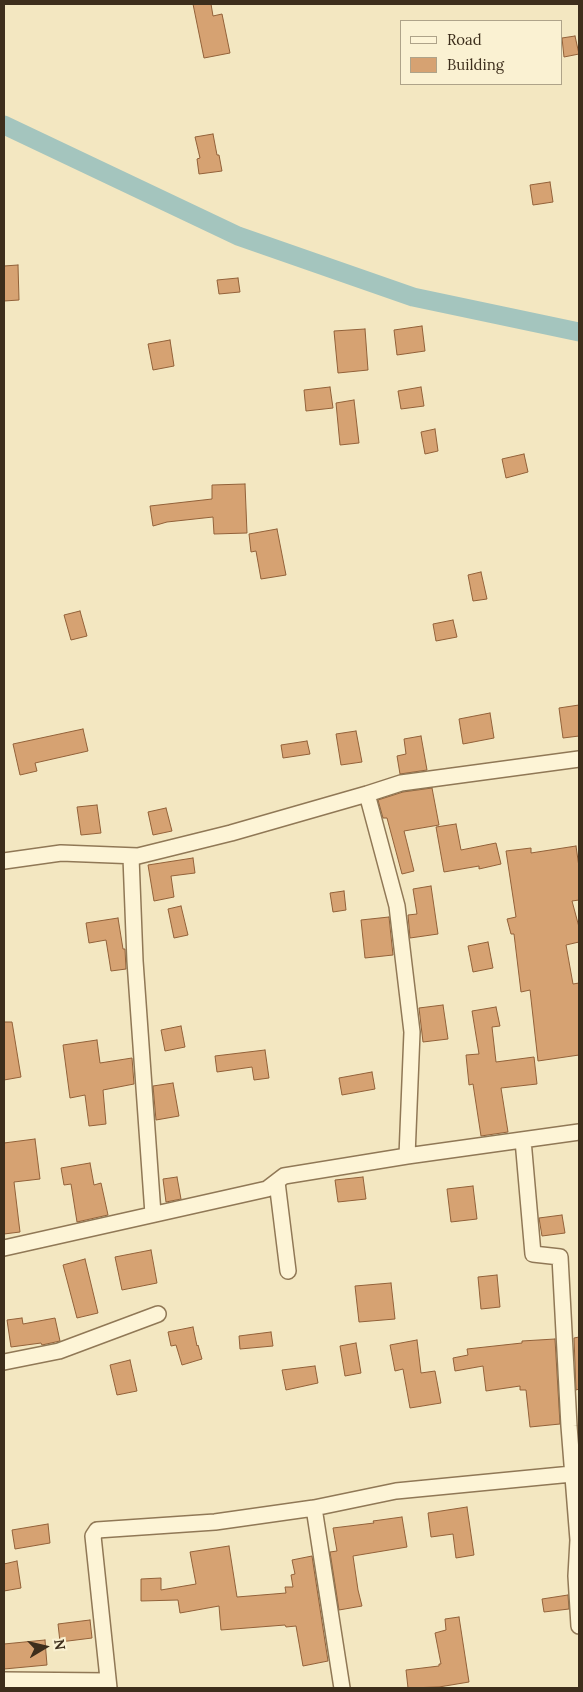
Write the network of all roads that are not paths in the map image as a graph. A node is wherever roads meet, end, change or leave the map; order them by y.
1 (579, 759) edge
2 (367, 794) junction
3 (131, 857) junction
4 (4, 861) edge
5 (579, 1132) edge
6 (523, 1140) junction
7 (407, 1156) junction
8 (277, 1182) junction
9 (153, 1214) junction
10 (4, 1248) edge
11 (288, 1271) dead end
12 (158, 1314) dead end
13 (4, 1362) edge
14 (572, 1474) junction
15 (314, 1508) junction
16 (579, 1626) edge
17 (4, 1680) edge
18 (109, 1684) edge
19 (342, 1688) edge

1 - 2 street
2 - 3 street
2 - 7 street
3 - 4 street
3 - 9 street
5 - 6 street
6 - 7 street
6 - 14 street
7 - 8 street
8 - 9 street
8 - 11 street
9 - 10 street
12 - 13 street
14 - 15 street
14 - 16 street
15 - 18 street
15 - 19 street
17 - 18 street

